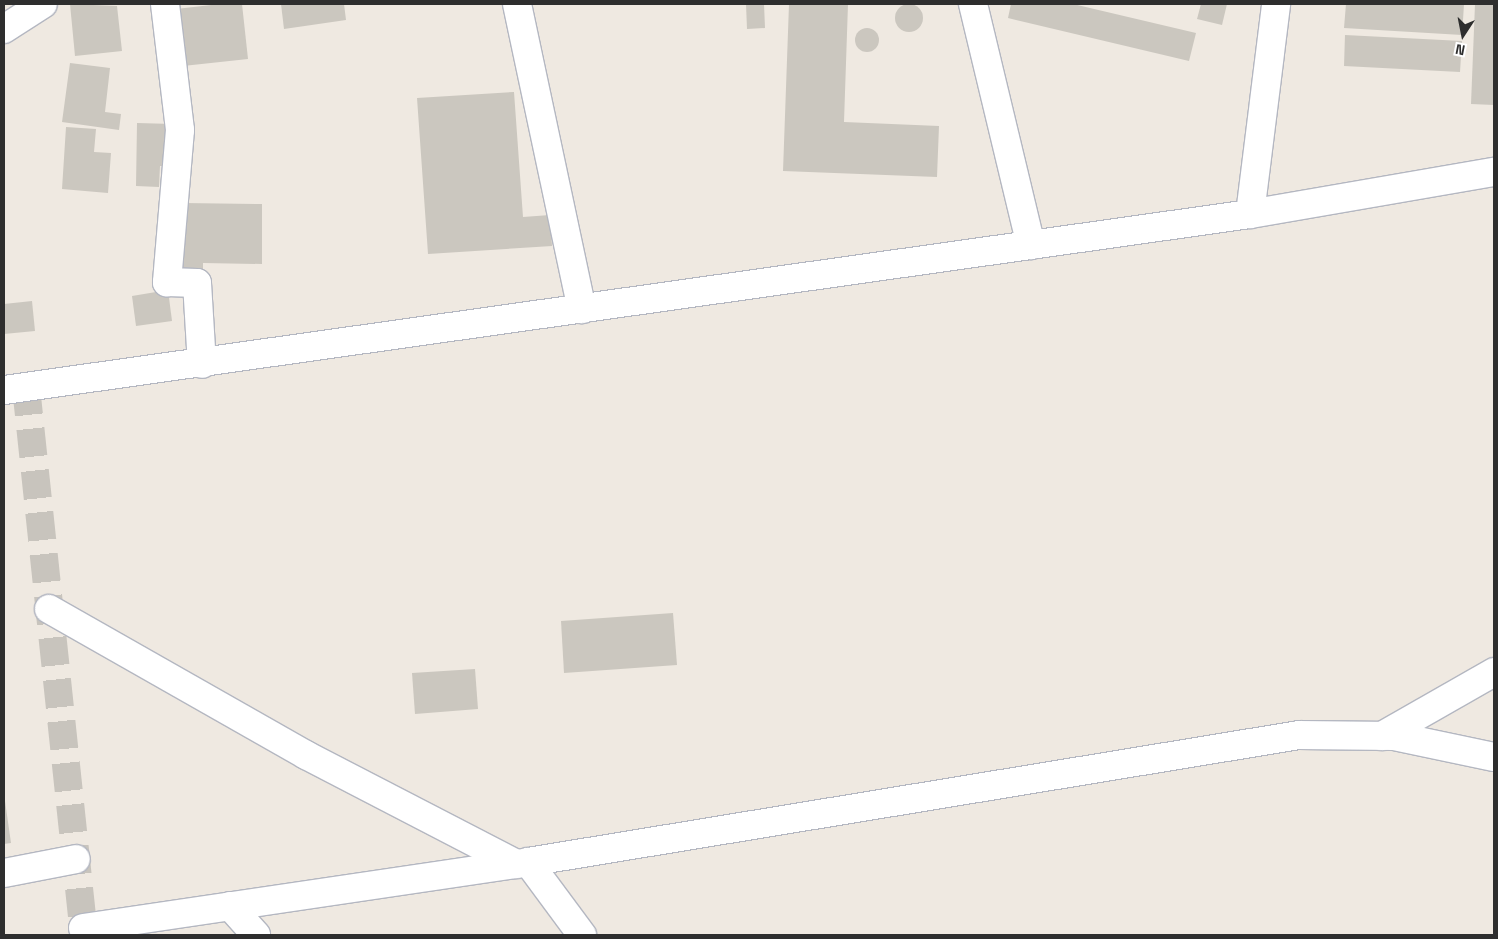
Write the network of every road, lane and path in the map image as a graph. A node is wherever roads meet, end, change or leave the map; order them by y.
1 (44, 4) edge
2 (165, 4) edge
3 (517, 4) edge
4 (973, 4) edge
5 (1276, 4) edge
6 (4, 29) edge
7 (1494, 172) edge
8 (1250, 214) junction
9 (1031, 245) junction
10 (582, 309) junction
11 (202, 364) junction
12 (4, 390) edge
13 (49, 609) dead end
14 (1494, 672) edge
15 (1382, 736) junction
16 (1494, 757) edge
17 (76, 859) dead end
18 (522, 863) junction
19 (13, 871) edge
20 (4, 895) edge
21 (230, 906) junction
22 (83, 928) dead end
23 (256, 935) edge
24 (582, 935) edge

1 - 6 street
2 - 11 street
3 - 10 street
4 - 9 street
5 - 8 street
7 - 8 street
8 - 9 street
9 - 10 street
10 - 11 street
11 - 12 street
13 - 18 street
14 - 15 street
15 - 16 street
15 - 18 street
17 - 19 street
18 - 21 street
18 - 24 street
19 - 20 street
21 - 22 street
21 - 23 street

